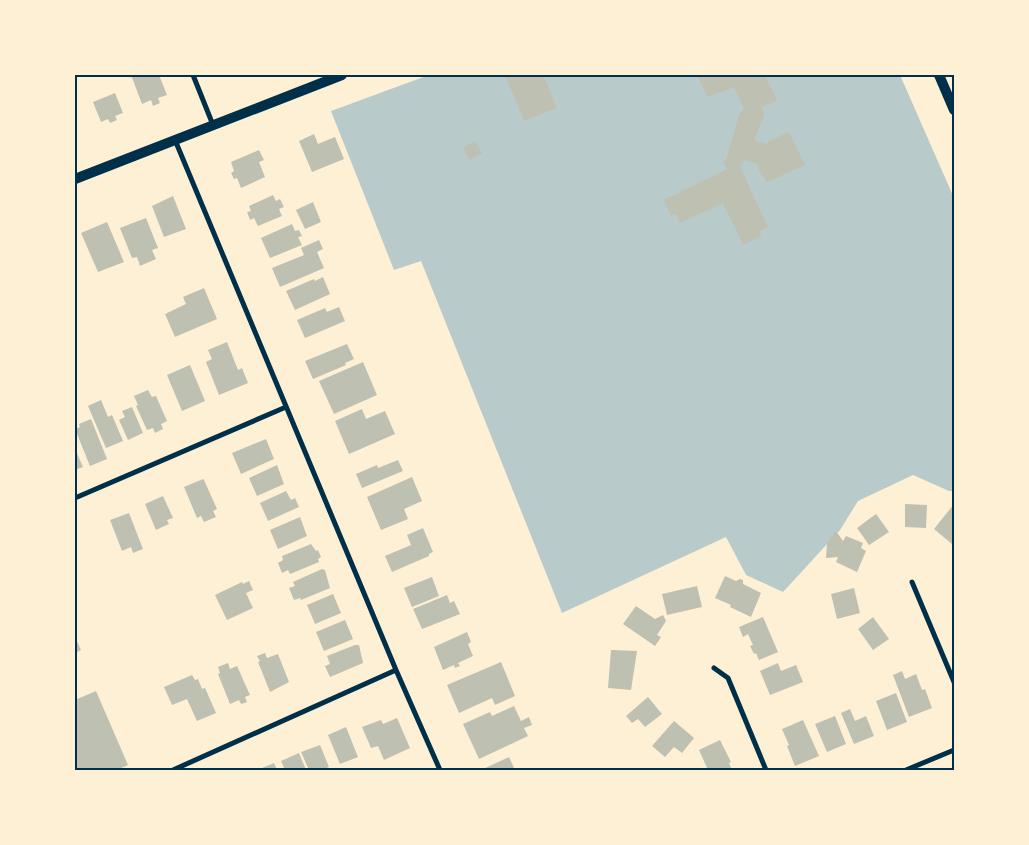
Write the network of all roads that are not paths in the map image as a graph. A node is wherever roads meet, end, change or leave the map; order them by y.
1 (193, 75) edge
2 (342, 75) edge
3 (939, 75) edge
4 (954, 110) edge
5 (213, 125) junction
6 (175, 140) junction
7 (75, 179) edge
8 (286, 407) junction
9 (75, 498) edge
10 (912, 582) dead end
11 (714, 668) dead end
12 (396, 670) junction
13 (954, 682) edge
14 (954, 750) edge
15 (173, 770) edge
16 (440, 770) edge
17 (766, 770) edge
18 (906, 770) edge

1 - 5 street
2 - 5 main road
3 - 4 main road
5 - 6 main road
6 - 7 main road
6 - 8 street
8 - 9 street
8 - 12 street
10 - 13 street
11 - 17 street
12 - 15 street
12 - 16 street
14 - 18 street

